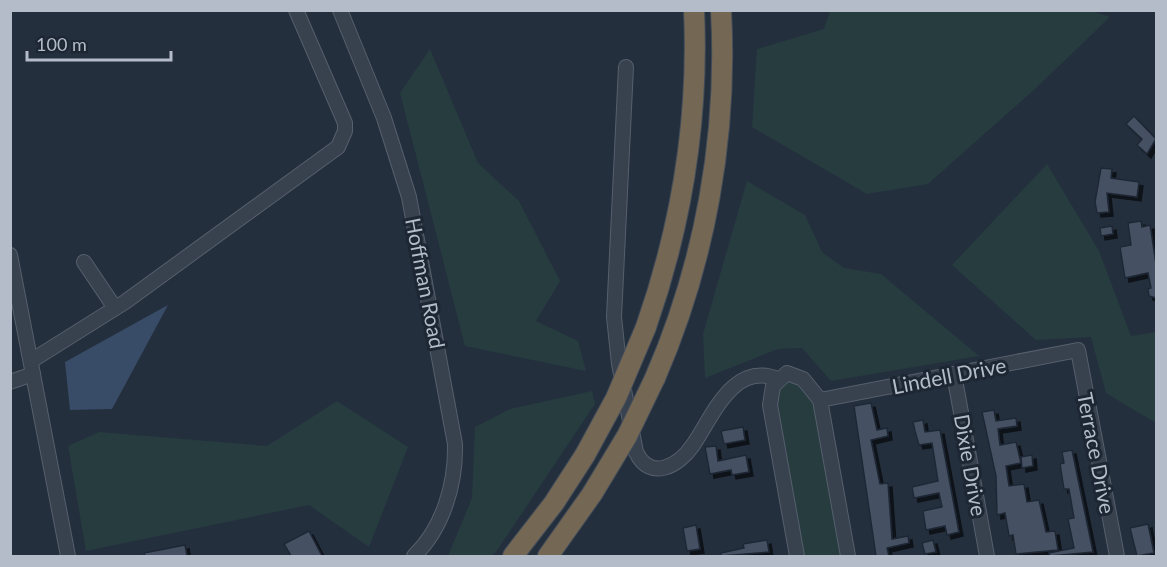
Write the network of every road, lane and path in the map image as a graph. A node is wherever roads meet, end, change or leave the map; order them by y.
1 (296, 10) edge
2 (340, 10) edge
3 (694, 10) edge
4 (721, 10) edge
5 (626, 68) dead end
6 (10, 255) edge
7 (84, 262) dead end
8 (115, 308) junction
9 (1078, 350) joint
10 (32, 367) junction
11 (954, 374) junction
12 (778, 379) junction
13 (10, 382) edge
14 (820, 400) junction
15 (68, 556) edge
16 (414, 556) edge
17 (513, 556) edge
18 (548, 556) edge
19 (796, 556) edge
20 (848, 556) edge
21 (987, 556) edge
22 (1117, 556) edge

1 - 8 street
2 - 16 street, Hoffman Road
3 - 17 highway, bridge
4 - 18 highway, bridge
5 - 12 street
6 - 10 street
7 - 8 street
8 - 10 street
9 - 11 street, Lindell Drive
9 - 22 street, Terrace Drive
10 - 13 street
10 - 15 street
11 - 14 street, Lindell Drive
11 - 21 street, Dixie Drive
12 - 14 street
12 - 19 street
14 - 20 street

